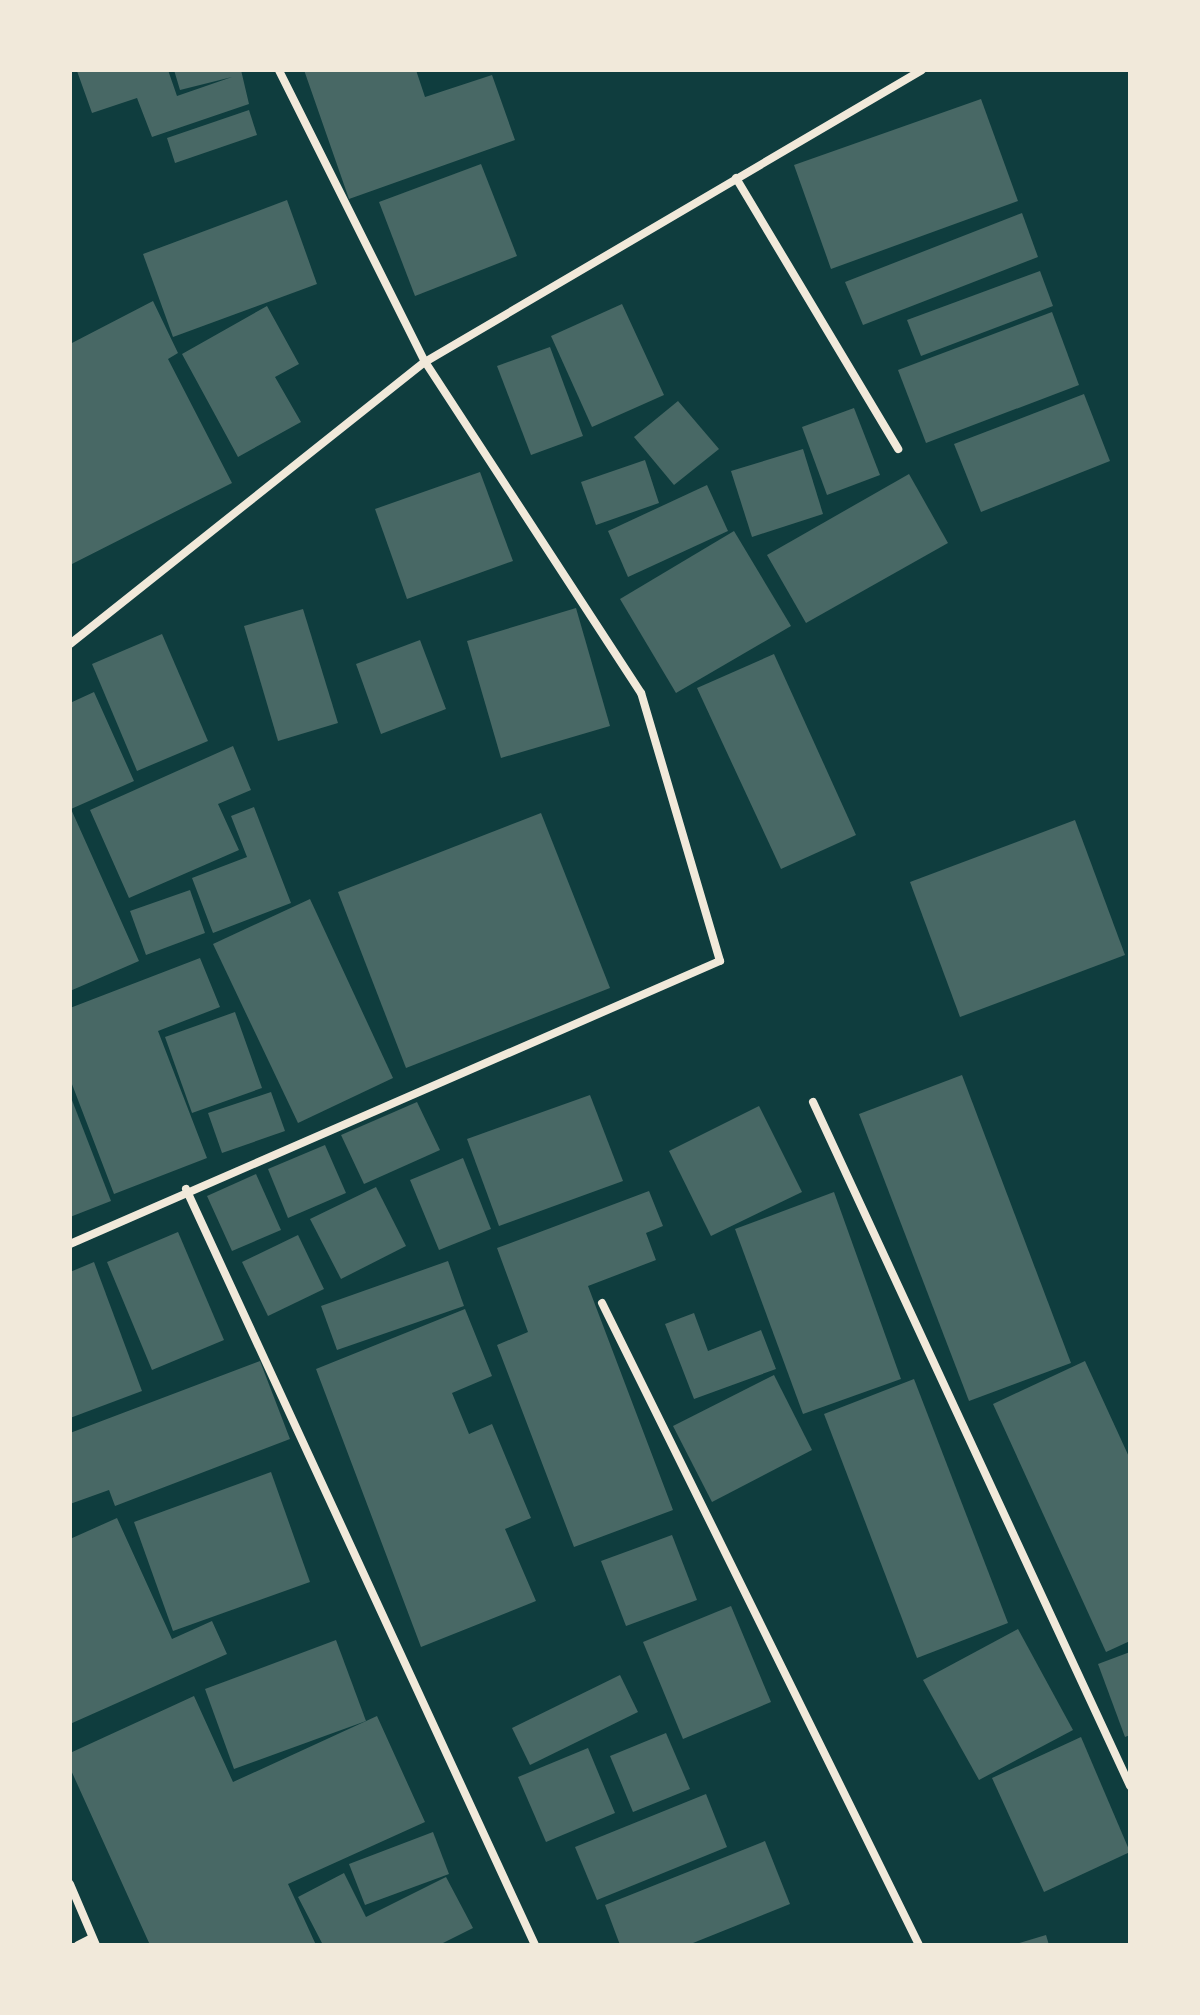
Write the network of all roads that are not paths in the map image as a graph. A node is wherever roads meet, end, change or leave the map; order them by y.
1 (279, 70) edge
2 (922, 70) edge
3 (736, 178) junction
4 (425, 362) junction
5 (898, 449) dead end
6 (70, 644) edge
7 (813, 1102) dead end
8 (186, 1189) junction
9 (70, 1244) edge
10 (602, 1303) dead end
11 (1130, 1786) edge
12 (70, 1884) edge
13 (94, 1941) edge
14 (78, 1945) edge
15 (535, 1945) edge
16 (919, 1945) edge

1 - 4 street
2 - 3 street
3 - 4 street
3 - 5 street
4 - 6 street
4 - 8 street
7 - 11 street
8 - 9 street
8 - 15 street
10 - 16 street
12 - 13 street
13 - 14 street

